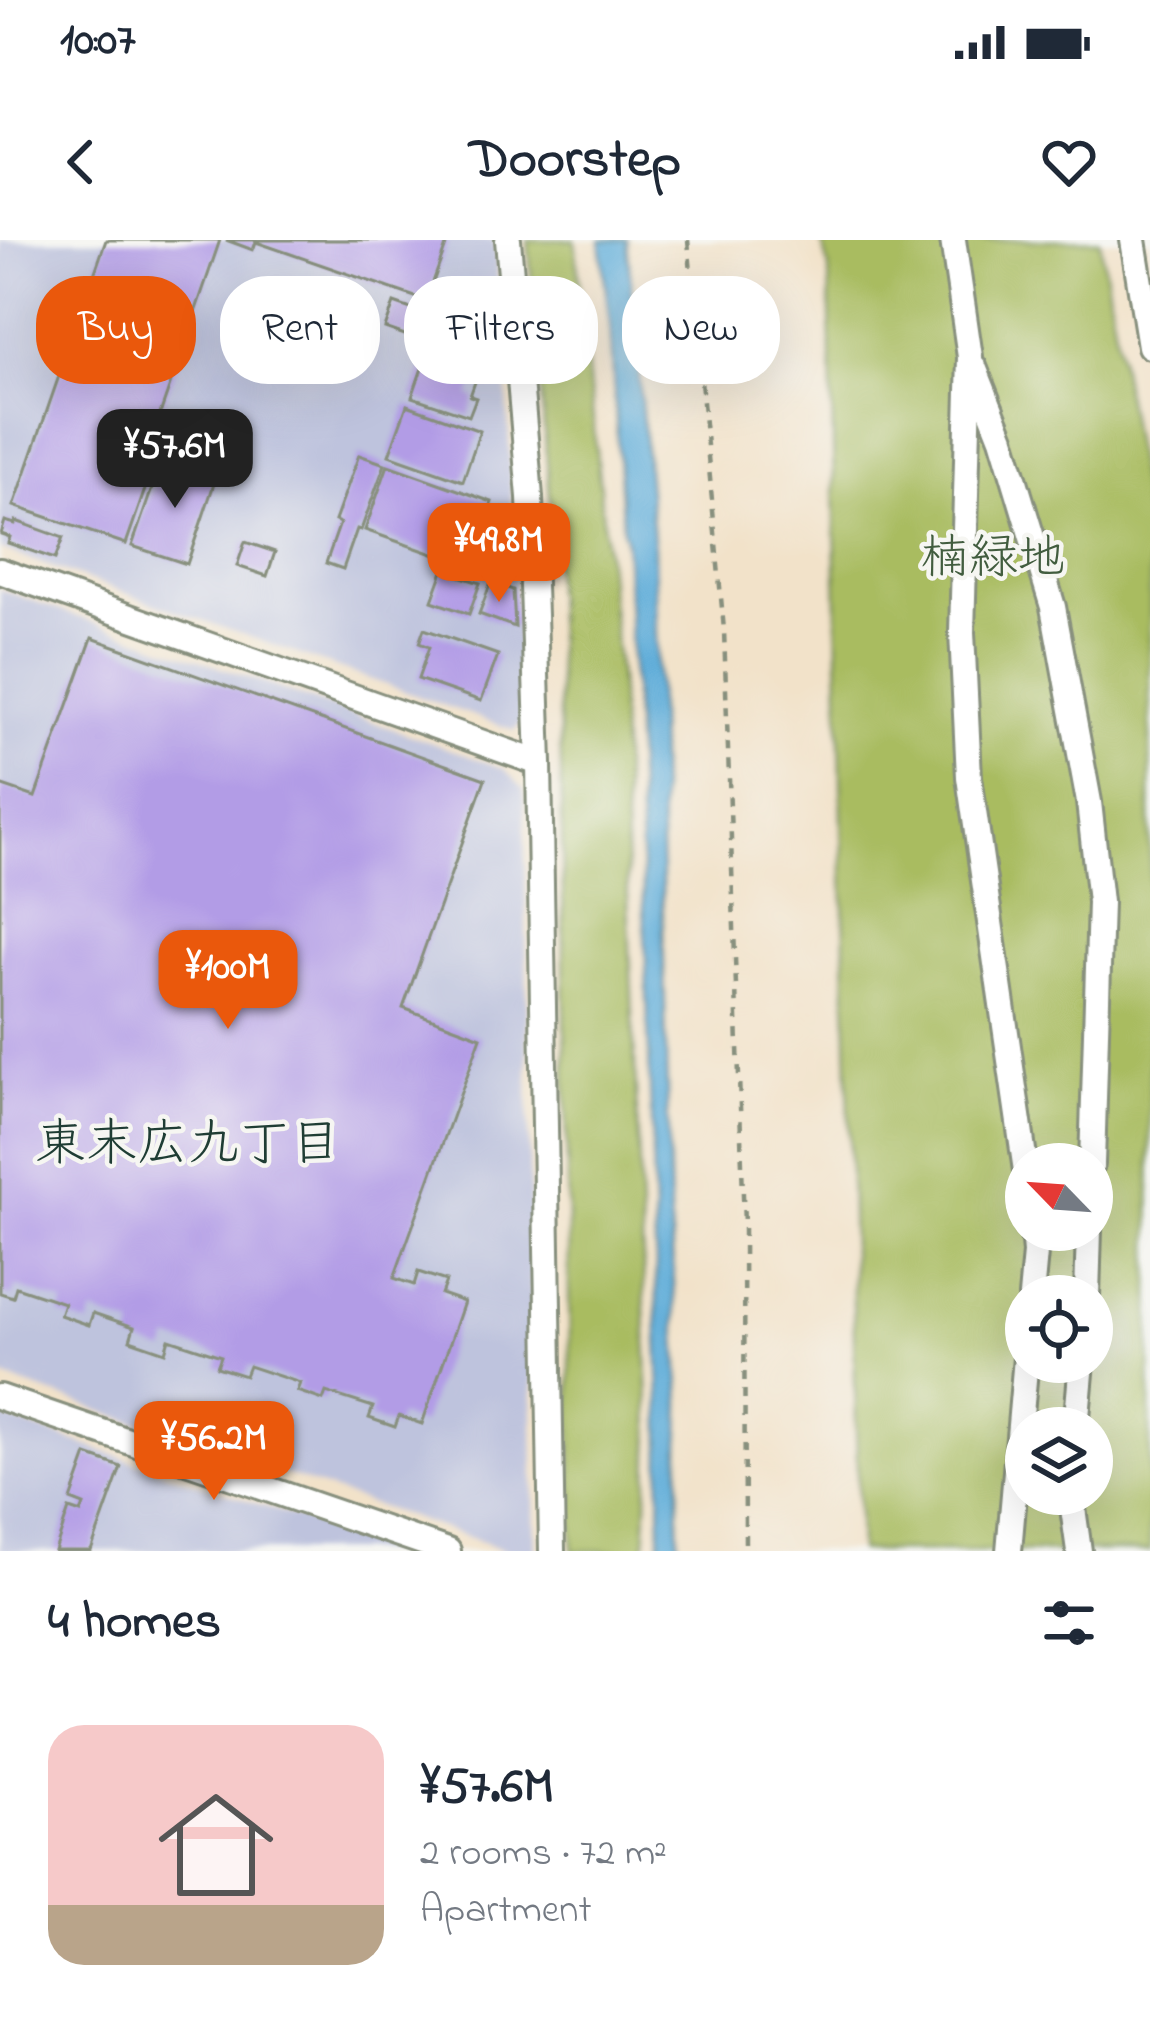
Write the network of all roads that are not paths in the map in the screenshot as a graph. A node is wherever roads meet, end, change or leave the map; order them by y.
1 (508, 240) edge
2 (952, 240) edge
3 (1132, 240) edge
4 (1150, 346) edge
5 (970, 357) junction
6 (0, 571) edge
7 (538, 763) junction
8 (1022, 1143) edge
9 (1093, 1143) edge
10 (1024, 1383) edge
11 (0, 1397) edge
12 (1074, 1515) edge
13 (448, 1551) edge
14 (552, 1551) edge
15 (1010, 1551) edge
16 (1078, 1551) edge

1 - 7 street
2 - 5 street
3 - 4 street
5 - 8 street
5 - 9 street
6 - 7 street
7 - 14 street
10 - 15 street
11 - 13 street
12 - 16 street

